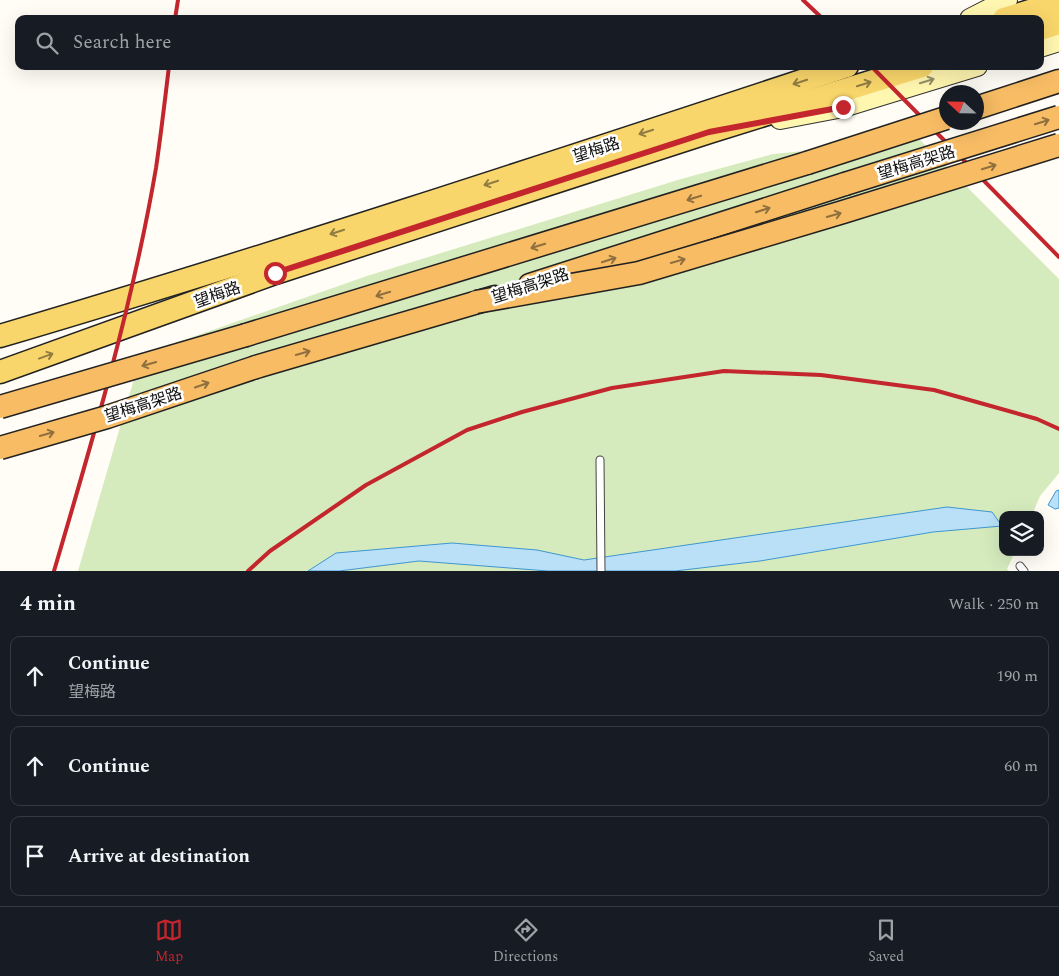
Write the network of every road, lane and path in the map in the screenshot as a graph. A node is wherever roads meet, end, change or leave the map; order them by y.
1 (1007, 0) edge
2 (1059, 2) edge
3 (978, 15) edge
4 (1017, 15) edge
5 (1059, 23) edge
6 (1044, 28) edge
7 (1059, 41) edge
8 (1044, 46) edge
9 (835, 70) edge
10 (909, 70) edge
11 (964, 70) edge
12 (1059, 81) edge
13 (984, 105) edge
14 (1059, 117) edge
15 (939, 120) edge
16 (709, 132) junction
17 (1059, 146) edge
18 (476, 302) junction
19 (0, 336) edge
20 (0, 372) edge
21 (0, 407) edge
22 (0, 448) edge
23 (600, 460) dead end
24 (602, 571) edge

1 - 3 main road
2 - 4 main road
5 - 6 main road
7 - 8 main road
9 -> 19 main road, 望梅路
16 -> 10 main road, 望梅路
16 -> 11 main road
12 - 13 highway
18 -> 14 highway, 望梅高架路, bridge
15 -> 21 highway, 望梅高架路, bridge
20 -> 16 main road, 望梅路
18 -> 17 highway, bridge
22 -> 18 highway, 望梅高架路, bridge
23 - 24 lane

